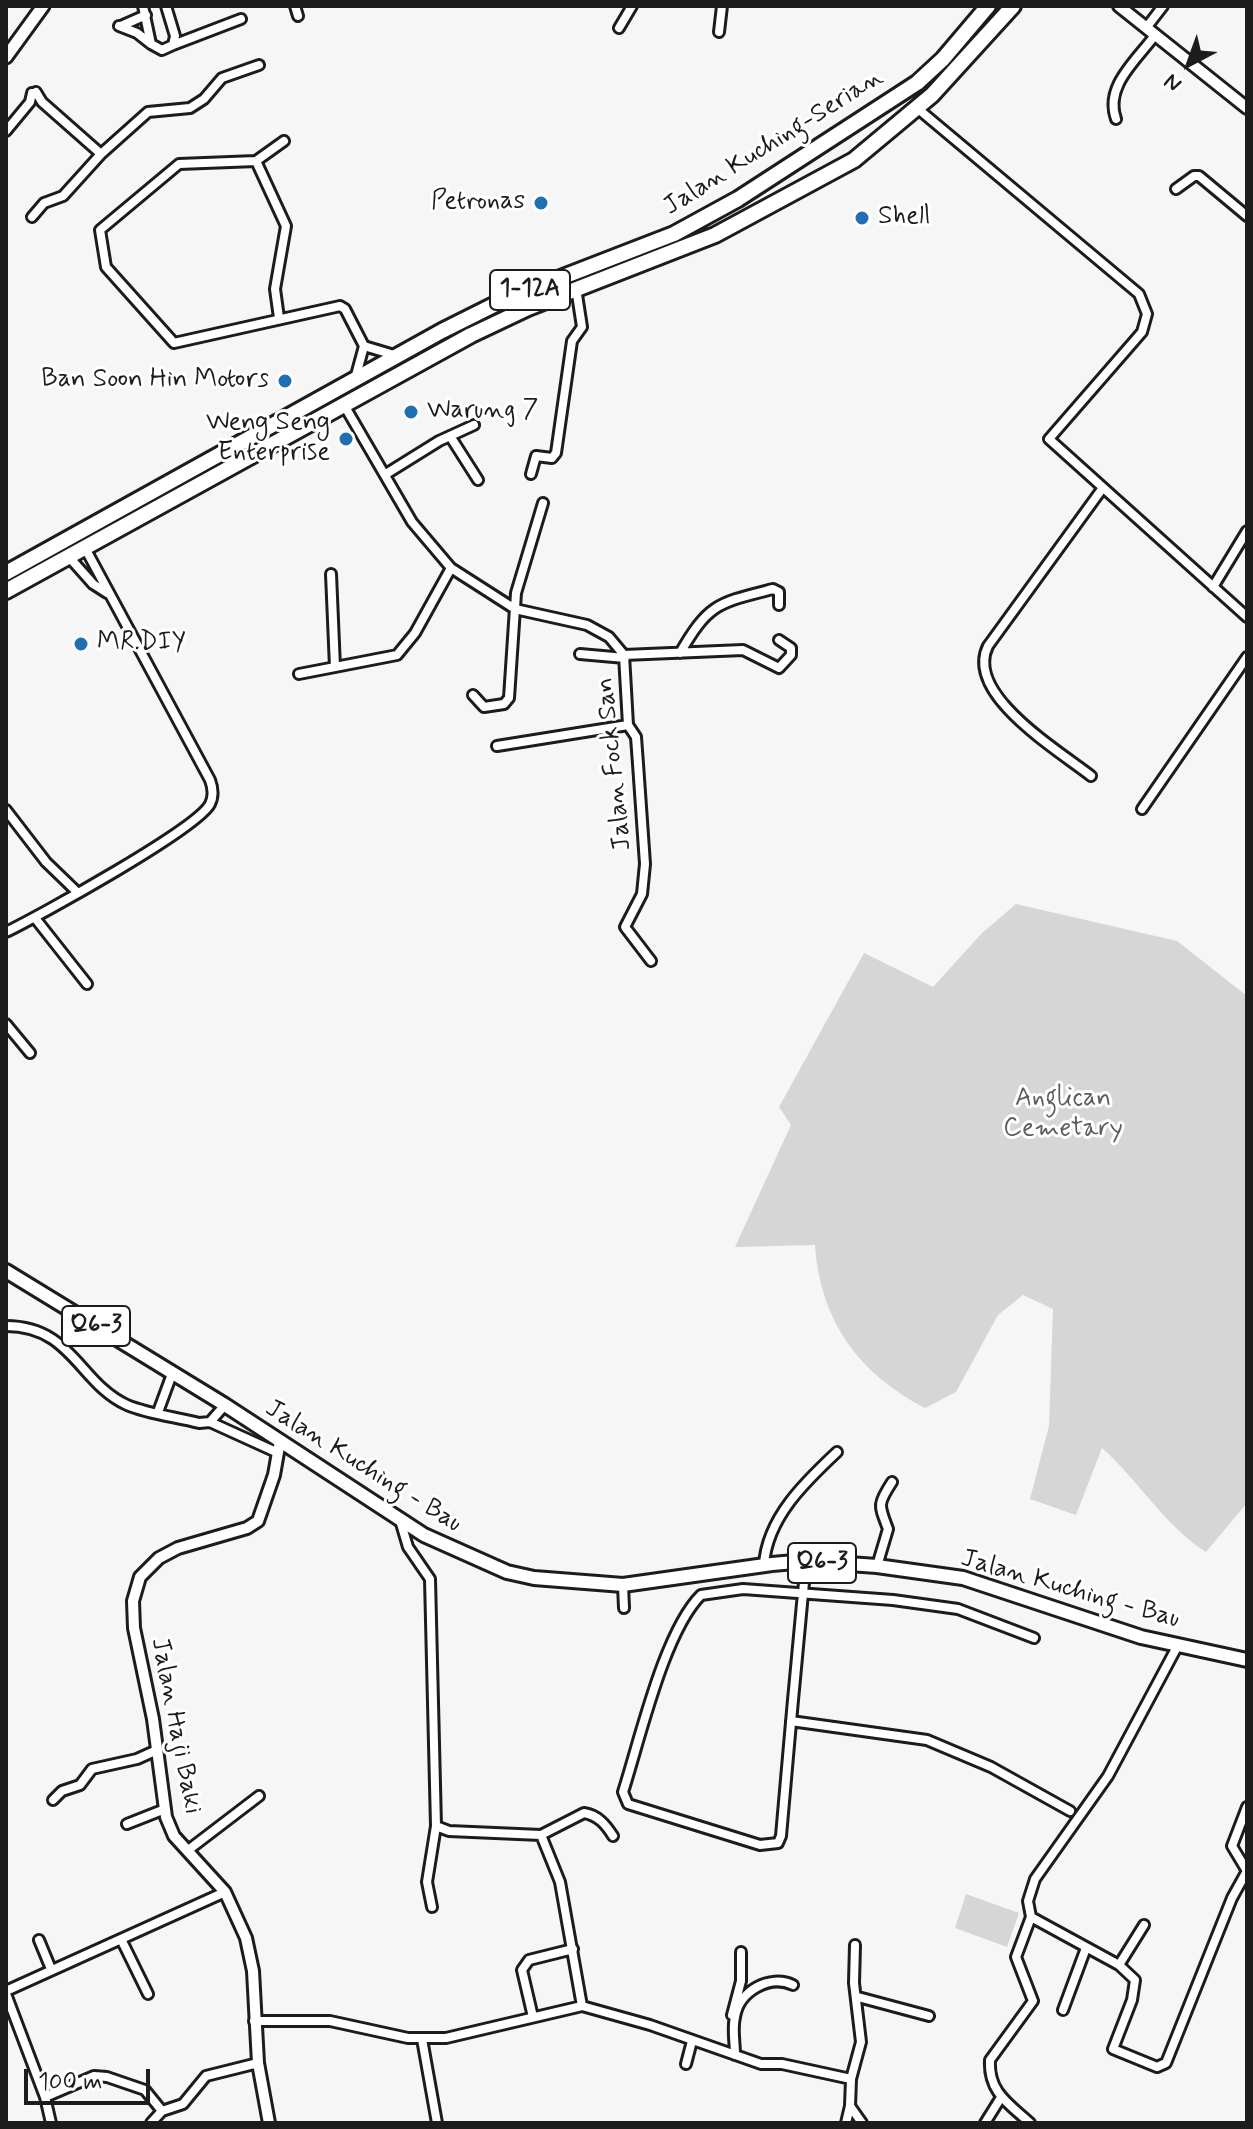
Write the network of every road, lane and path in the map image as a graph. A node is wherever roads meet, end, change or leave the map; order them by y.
1 (43, 6) edge
2 (166, 6) edge
3 (295, 6) edge
4 (632, 6) edge
5 (722, 6) edge
6 (988, 6) edge
7 (1013, 6) edge
8 (1119, 6) edge
9 (1163, 6) edge
10 (145, 10) edge
11 (298, 16) dead end
12 (241, 19) dead end
13 (619, 28) dead end
14 (1150, 31) junction
15 (719, 32) dead end
16 (151, 44) junction
17 (173, 45) junction
18 (6, 57) edge
19 (259, 65) dead end
20 (917, 108) junction
21 (1247, 108) edge
22 (1116, 119) dead end
23 (6, 131) edge
24 (284, 141) dead end
25 (101, 154) junction
26 (256, 161) junction
27 (1176, 189) dead end
28 (1247, 216) edge
29 (32, 217) dead end
30 (576, 288) junction
31 (279, 318) junction
32 (364, 346) junction
33 (398, 356) junction
34 (355, 380) junction
35 (344, 405) junction
36 (474, 425) dead end
37 (450, 436) junction
38 (386, 474) junction
39 (531, 474) dead end
40 (478, 480) dead end
41 (1102, 489) junction
42 (543, 503) dead end
43 (1247, 531) edge
44 (85, 548) junction
45 (69, 557) junction
46 (451, 568) junction
47 (6, 573) edge
48 (331, 574) dead end
49 (1213, 587) junction
50 (6, 591) edge
51 (107, 594) junction
52 (779, 605) dead end
53 (515, 609) junction
54 (1247, 617) edge
55 (779, 640) dead end
56 (680, 653) junction
57 (580, 654) dead end
58 (624, 657) junction
59 (1247, 657) edge
60 (335, 667) junction
61 (299, 674) dead end
62 (473, 695) dead end
63 (628, 725) junction
64 (497, 746) dead end
65 (1091, 776) dead end
66 (1142, 809) dead end
67 (6, 810) edge
68 (77, 892) junction
69 (35, 918) junction
70 (6, 932) edge
71 (651, 961) dead end
72 (87, 984) dead end
73 (6, 1024) edge
74 (30, 1053) dead end
75 (6, 1271) edge
76 (6, 1326) edge
77 (172, 1374) junction
78 (225, 1405) junction
79 (158, 1412) junction
80 (210, 1422) junction
81 (278, 1446) junction
82 (837, 1452) dead end
83 (892, 1482) dead end
84 (399, 1519) junction
85 (806, 1561) junction
86 (764, 1565) junction
87 (877, 1566) junction
88 (623, 1585) junction
89 (803, 1596) junction
90 (624, 1608) dead end
91 (1034, 1638) dead end
92 (1178, 1645) junction
93 (1247, 1660) edge
94 (791, 1721) junction
95 (157, 1750) junction
96 (259, 1796) dead end
97 (53, 1800) dead end
98 (1247, 1807) edge
99 (165, 1809) junction
100 (1070, 1811) dead end
101 (127, 1824) dead end
102 (436, 1826) junction
103 (541, 1835) junction
104 (613, 1836) dead end
105 (187, 1851) junction
106 (1247, 1871) edge
107 (225, 1892) junction
108 (432, 1907) dead end
109 (1031, 1917) junction
110 (1144, 1925) dead end
111 (121, 1939) junction
112 (39, 1940) dead end
113 (855, 1945) dead end
114 (1086, 1948) junction
115 (573, 1949) junction
116 (741, 1952) dead end
117 (1119, 1965) junction
118 (51, 1969) junction
119 (793, 1985) dead end
120 (6, 1992) edge
121 (148, 1994) dead end
122 (858, 1997) junction
123 (582, 2006) junction
124 (1063, 2010) dead end
125 (929, 2016) dead end
126 (533, 2017) junction
127 (254, 2021) junction
128 (734, 2031) junction
129 (422, 2039) junction
130 (692, 2041) junction
131 (735, 2055) junction
132 (258, 2063) junction
133 (686, 2064) dead end
134 (851, 2079) junction
135 (45, 2097) junction
136 (1000, 2099) junction
137 (850, 2106) junction
138 (162, 2111) junction
139 (51, 2123) edge
140 (151, 2123) edge
141 (269, 2123) edge
142 (437, 2123) edge
143 (846, 2123) edge
144 (862, 2123) edge
145 (985, 2123) edge
146 (1030, 2123) edge

1 - 18 main road
2 - 17 street
3 - 11 street
4 - 13 street
5 - 15 street
6 - 33 highway, Jalan Kuching-Serian / 1-12A
7 - 20 highway, Jalan Kuching-Serian
8 - 14 street
9 - 14 street
10 - 16 street
10 - 16 street
12 - 17 street
14 - 21 street
14 - 22 street
16 - 17 street
19 - 25 street
20 - 30 highway, Jalan Kuching-Serian
20 - 41 street
23 - 25 street
24 - 26 street
25 - 29 street
26 - 31 street
26 - 31 street
27 - 28 street
30 - 35 highway, Jalan Kuching-Serian
30 - 39 street
31 - 32 street
32 - 33 street
32 - 34 street
33 - 34 highway, Jalan Kuching-Serian / 1-12A
34 - 47 highway, Jalan Kuching-Serian / 1-12A
35 - 38 street, Jalan Fock San
35 - 44 highway, Jalan Kuching-Serian
36 - 37 street
37 - 38 street
37 - 40 street
38 - 46 street, Jalan Fock San
41 - 49 street
41 - 65 street
42 - 53 street
43 - 49 street
44 - 45 highway, Jalan Kuching-Serian
44 - 51 street
45 - 50 highway, Jalan Kuching-Serian
45 - 51 street
46 - 53 street, Jalan Fock San
46 - 60 street
48 - 60 street
49 - 54 street
51 - 68 street
52 - 56 street
53 - 58 street, Jalan Fock San
53 - 62 street
55 - 56 street
56 - 58 street
57 - 58 street
58 - 63 street, Jalan Fock San
59 - 66 street
60 - 61 street
63 - 64 street
63 - 71 street, Jalan Fock San
67 - 68 street
68 - 69 street
69 - 70 street
69 - 72 street
73 - 74 street
75 - 77 main road, Jalan Kuching - Bau / Q6-3
76 - 79 street
77 - 78 main road, Jalan Kuching - Bau / Q6-3
77 - 79 street
78 - 80 street
78 - 81 main road, Jalan Kuching - Bau / Q6-3
79 - 80 street
80 - 81 street
81 - 84 main road, Jalan Kuching - Bau / Q6-3
81 - 95 street, Jalan Haji Baki
82 - 86 street
83 - 87 street
84 - 88 main road, Jalan Kuching - Bau / Q6-3
84 - 102 street
85 - 86 main road, Jalan Kuching - Bau / Q6-3
85 - 87 main road, Jalan Kuching - Bau / Q6-3
85 - 89 street
86 - 88 main road, Jalan Kuching - Bau / Q6-3
87 - 92 main road, Jalan Kuching - Bau / Q6-3
88 - 90 street
89 - 91 street
89 - 94 street
89 - 94 street
92 - 93 main road, Jalan Kuching - Bau / Q6-3
92 - 109 street
94 - 100 street
95 - 97 street
95 - 99 street, Jalan Haji Baki
96 - 105 street
98 - 106 street
99 - 101 street
99 - 105 street, Jalan Haji Baki
102 - 103 street
102 - 108 street
103 - 104 street
103 - 115 street
105 - 107 street, Jalan Haji Baki
106 - 117 street
107 - 111 street
107 - 127 street, Jalan Haji Baki
109 - 114 street
109 - 136 street
110 - 117 street
111 - 118 street
111 - 121 street
112 - 118 street
113 - 122 street
114 - 117 street
114 - 124 street
115 - 123 street
115 - 126 street
116 - 128 street
118 - 120 street
119 - 128 street
120 - 135 street
122 - 125 street
122 - 134 street
123 - 126 street
123 - 130 street
126 - 129 street
127 - 129 street
127 - 132 street, Jalan Haji Baki
128 - 131 street
129 - 142 street
130 - 131 street
130 - 133 street
131 - 134 street
132 - 138 street
132 - 141 street, Jalan Haji Baki
134 - 137 street
135 - 138 street
135 - 139 street
136 - 145 street
136 - 146 street
137 - 143 street
137 - 144 street
138 - 140 street

